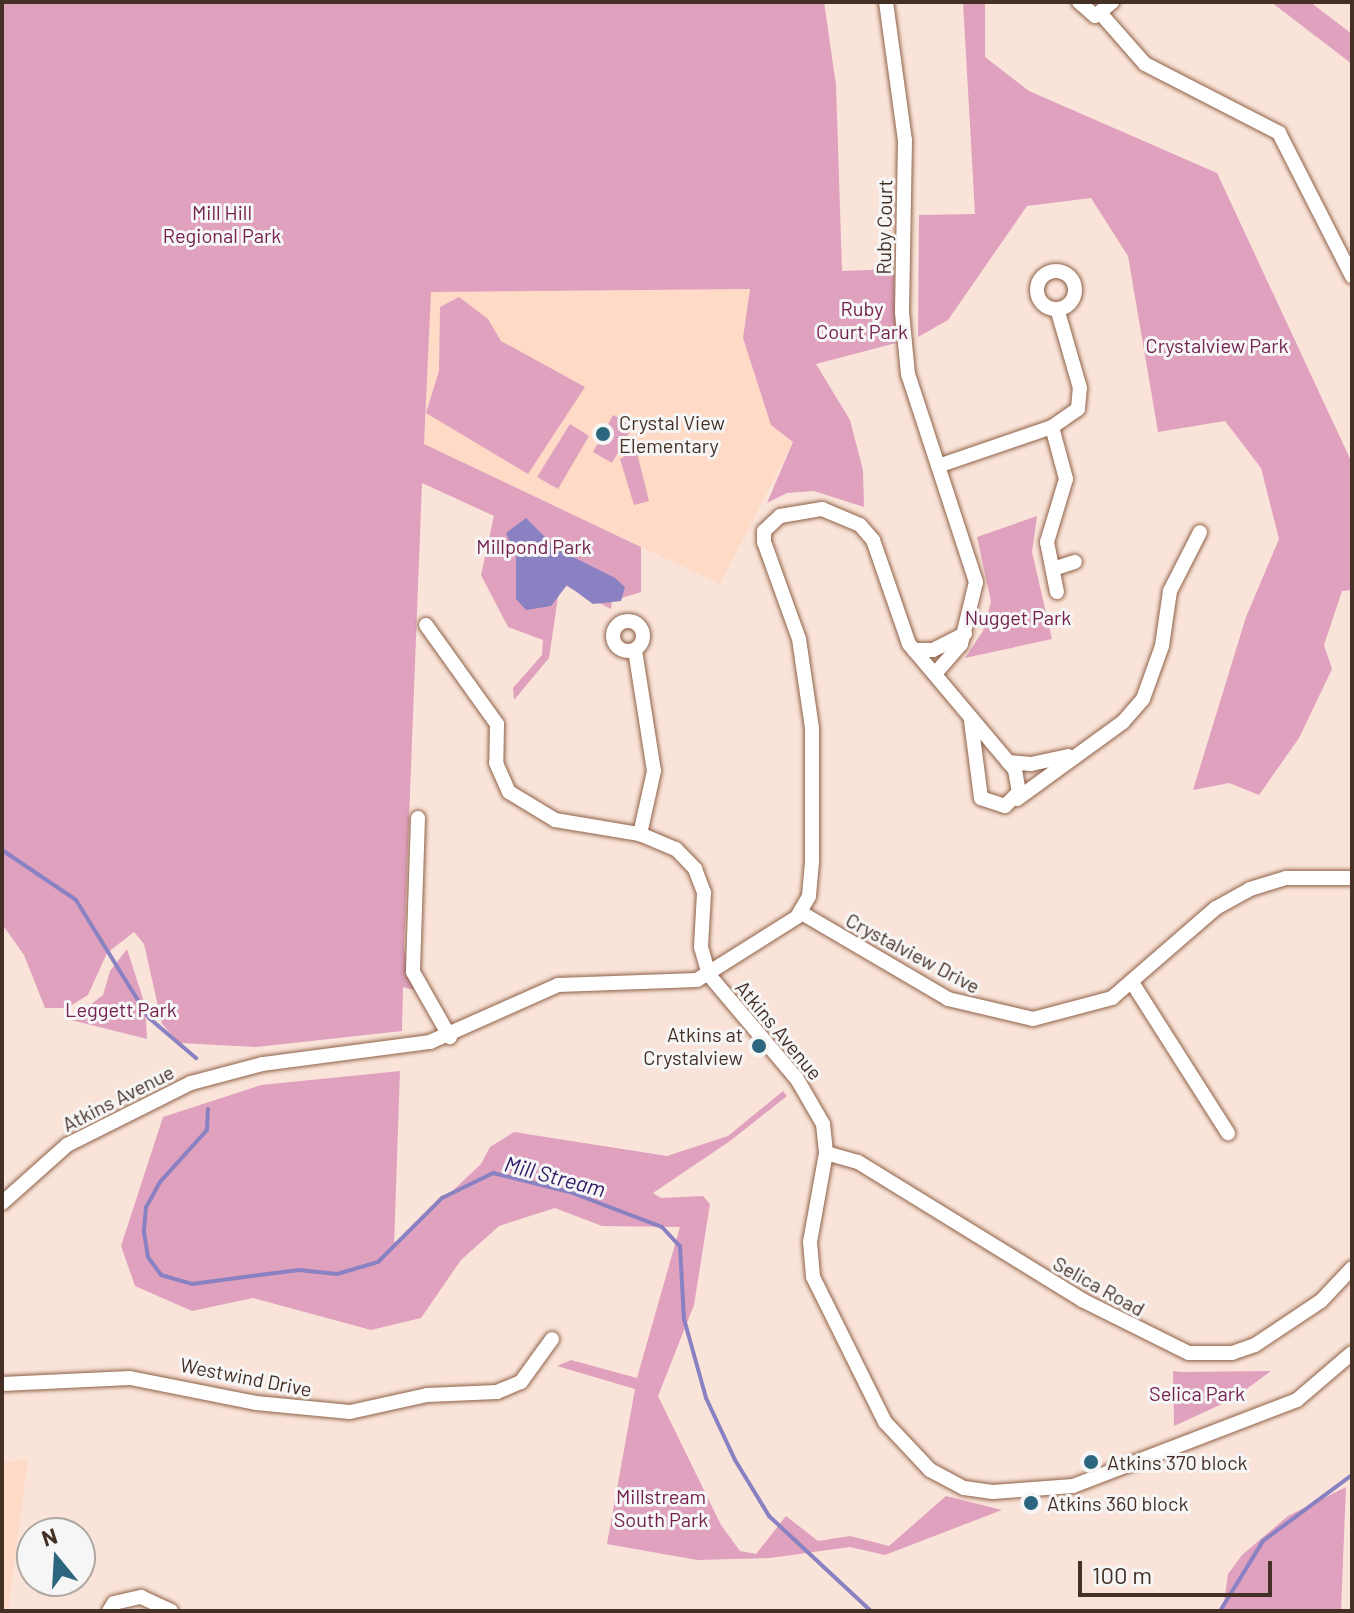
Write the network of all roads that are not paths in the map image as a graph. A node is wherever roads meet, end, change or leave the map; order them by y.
1 (886, 2) edge
2 (1079, 2) edge
3 (1112, 2) edge
4 (1102, 15) junction
5 (1352, 276) edge
6 (1058, 312) dead end
7 (1052, 427) junction
8 (938, 466) junction
9 (1200, 532) dead end
10 (1075, 562) dead end
11 (1053, 569) junction
12 (1057, 592) dead end
13 (426, 625) dead end
14 (965, 634) junction
15 (635, 650) dead end
16 (914, 650) junction
17 (935, 674) junction
18 (971, 721) junction
19 (1080, 751) junction
20 (1008, 762) junction
21 (1015, 801) junction
22 (418, 818) dead end
23 (640, 834) junction
24 (1352, 878) edge
25 (802, 908) junction
26 (709, 975) junction
27 (1133, 984) junction
28 (450, 1037) junction
29 (1228, 1133) dead end
30 (826, 1153) junction
31 (2, 1203) edge
32 (1352, 1268) edge
33 (552, 1339) dead end
34 (1352, 1353) edge
35 (2, 1384) edge
36 (109, 1611) edge
37 (171, 1611) edge

1 - 8 street, Ruby Court
2 - 4 street
3 - 4 street
4 - 5 street
6 - 7 street
7 - 8 street
7 - 11 street
8 - 14 street, Ruby Court
9 - 19 street
10 - 11 street
11 - 12 street
13 - 23 street
14 - 16 street
14 - 17 street, Ruby Court
15 - 23 street
16 - 17 street
16 - 25 street
17 - 18 street
18 - 20 street
18 - 21 street
19 - 20 street
19 - 21 street
20 - 21 street
22 - 28 street
23 - 26 street
24 - 27 street, Crystalview Drive
25 - 26 street
25 - 27 street, Crystalview Drive
26 - 28 street, Atkins Avenue
26 - 30 street, Atkins Avenue
27 - 29 street
28 - 31 street, Atkins Avenue
30 - 32 street, Selica Road
30 - 34 street, Atkins Avenue
33 - 35 street, Westwind Drive
36 - 37 street

